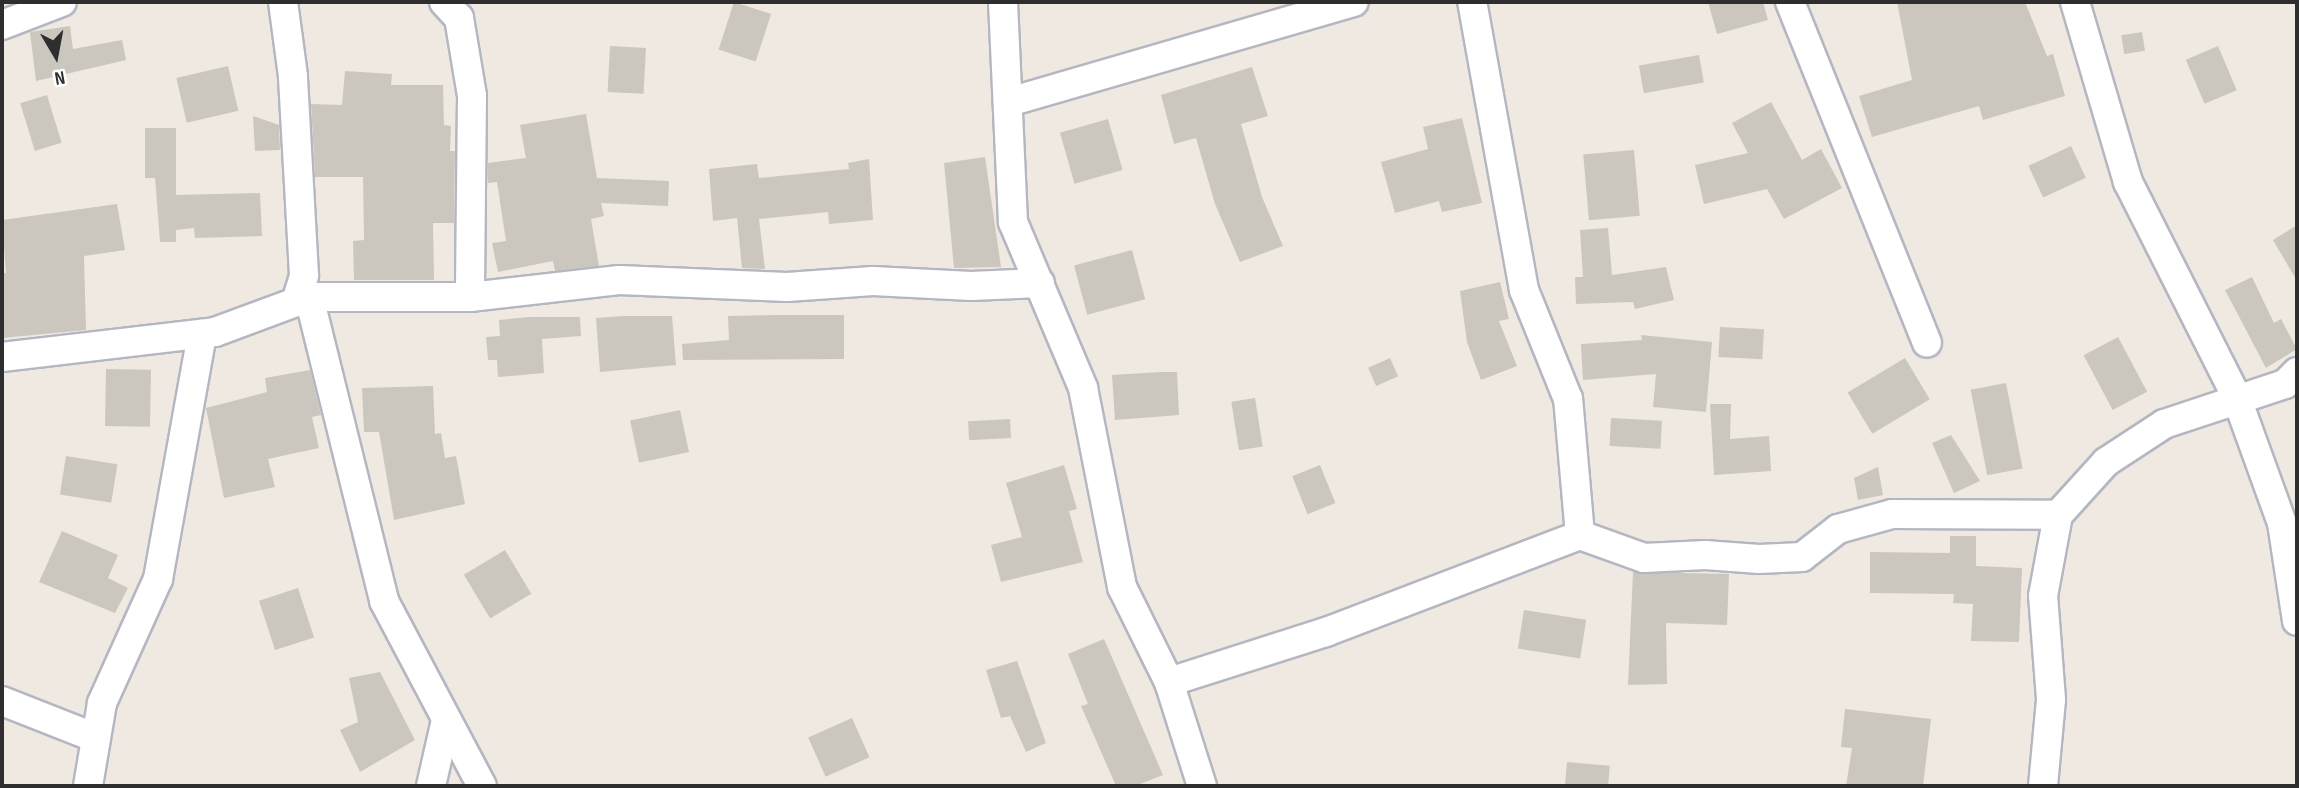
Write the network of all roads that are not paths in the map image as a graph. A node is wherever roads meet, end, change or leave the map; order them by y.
1 (62, 2) edge
2 (284, 2) edge
3 (444, 2) edge
4 (1003, 2) edge
5 (1354, 2) edge
6 (1472, 2) edge
7 (1790, 2) edge
8 (2076, 2) edge
9 (7, 16) edge
10 (1009, 102) junction
11 (1040, 283) junction
12 (305, 297) junction
13 (470, 297) junction
14 (202, 334) junction
15 (1927, 342) dead end
16 (2, 357) edge
17 (2297, 372) edge
18 (2236, 396) junction
19 (2058, 515) junction
20 (1580, 535) junction
21 (2297, 621) edge
22 (1169, 682) junction
23 (2, 701) edge
24 (446, 720) junction
25 (96, 738) junction
26 (88, 786) edge
27 (431, 786) edge
28 (482, 786) edge
29 (1202, 786) edge
30 (2043, 786) edge

1 - 9 street
2 - 12 street
3 - 13 street
4 - 10 street
5 - 10 street
6 - 20 street
7 - 15 street
8 - 18 street
10 - 11 street
11 - 13 street
11 - 22 street
12 - 13 street
12 - 14 street
12 - 24 street
14 - 16 street
14 - 25 street
17 - 18 street
18 - 19 street
18 - 21 street
19 - 20 street
19 - 30 street
20 - 22 street
22 - 29 street
23 - 25 street
24 - 27 street
24 - 28 street
25 - 26 street

